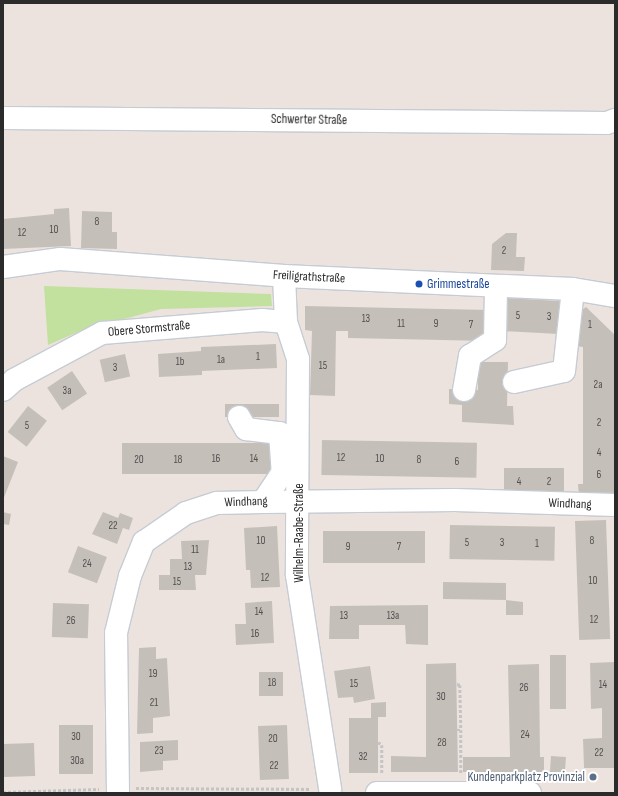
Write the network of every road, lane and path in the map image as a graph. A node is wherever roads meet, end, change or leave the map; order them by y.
1 (3, 118) edge
2 (615, 120) edge
3 (3, 267) edge
4 (284, 276) junction
5 (496, 288) junction
6 (573, 289) junction
7 (615, 296) edge
8 (286, 322) junction
9 (514, 382) dead end
10 (3, 390) edge
11 (464, 390) dead end
12 (239, 418) dead end
13 (298, 501) junction
14 (263, 502) junction
15 (615, 505) edge
16 (457, 684) dead end
17 (457, 730) dead end
18 (461, 730) junction
19 (378, 742) dead end
20 (117, 790) edge
21 (3, 792) edge
22 (331, 792) edge
23 (461, 792) junction
24 (378, 793) edge
25 (382, 793) edge
26 (530, 793) edge

1 - 2 street, Schwerter Straße
3 - 4 street, Freiligrathstraße
4 - 5 street, Freiligrathstraße
4 - 8 street, Wilhelm-Raabe-Straße
5 - 6 street, Freiligrathstraße
5 - 11 street
6 - 7 street, Freiligrathstraße
6 - 9 street
8 - 10 street, Obere Stormstraße
8 - 13 street, Wilhelm-Raabe-Straße
12 - 14 street
13 - 14 street, Windhang
13 - 15 street, Windhang
13 - 22 street, Wilhelm-Raabe-Straße
14 - 20 street, Windhang
16 - 18 path
17 - 18 path
18 - 23 path
19 - 25 path
20 - 21 path
20 - 22 path
23 - 25 street
23 - 26 street
24 - 25 street

